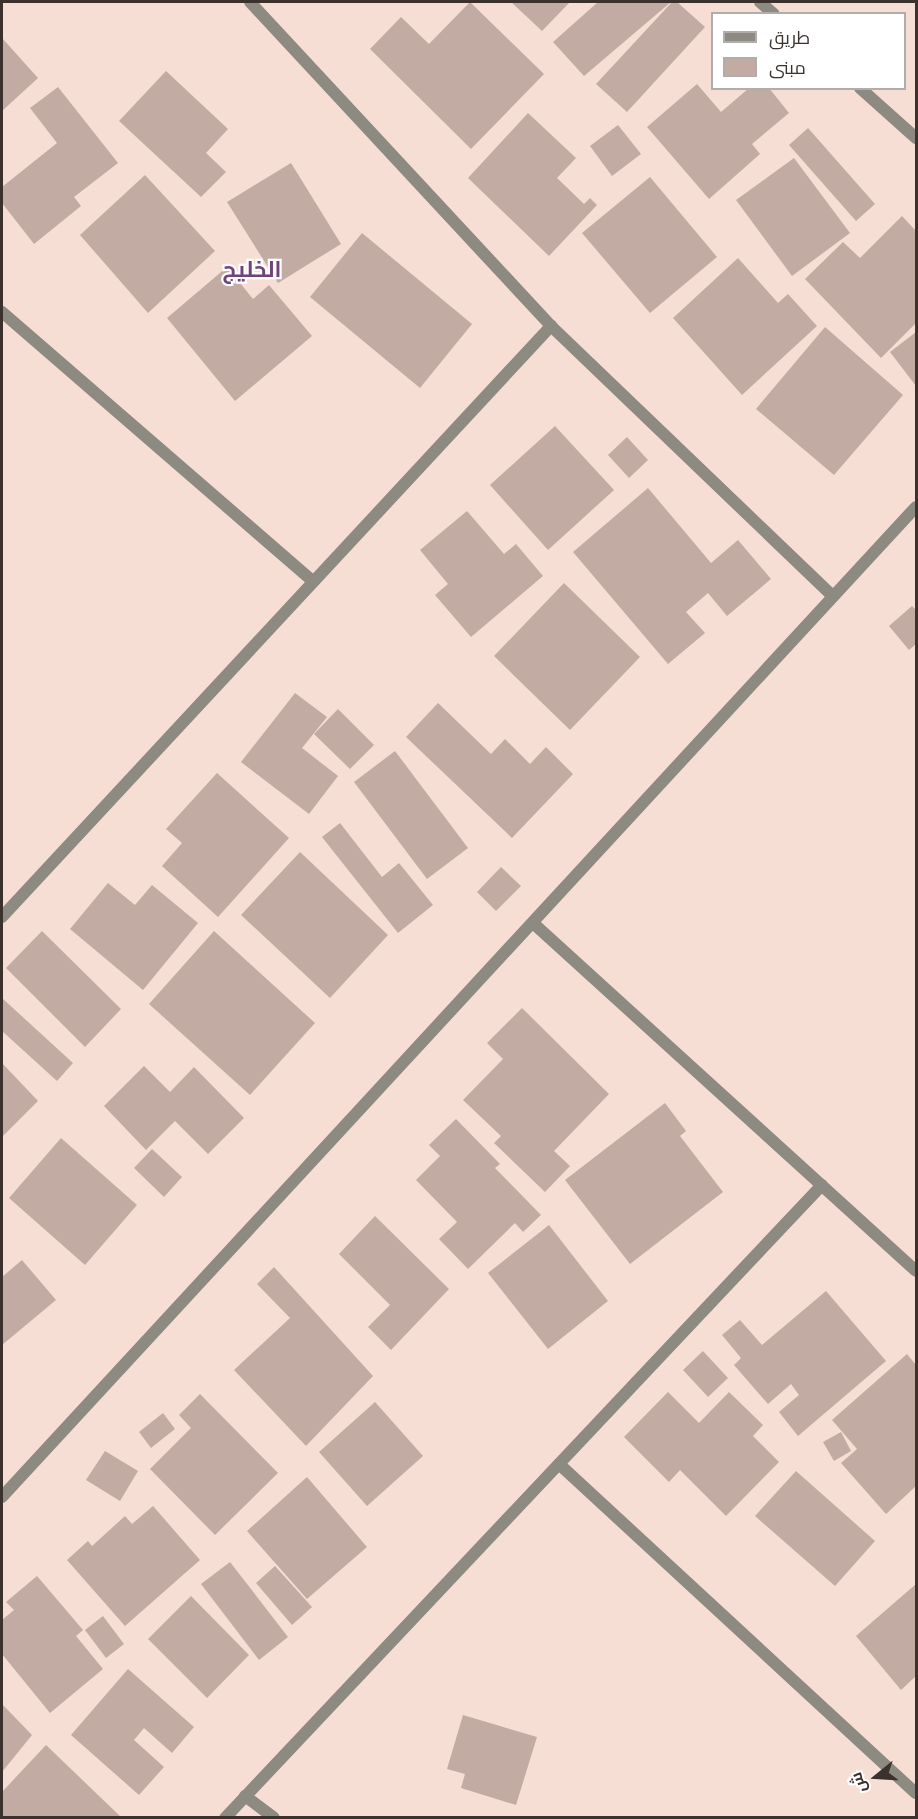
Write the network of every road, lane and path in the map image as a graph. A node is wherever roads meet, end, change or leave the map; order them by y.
1 (250, 2) edge
2 (760, 2) edge
3 (772, 12) edge
4 (862, 90) edge
5 (916, 138) edge
6 (2, 315) edge
7 (551, 326) junction
8 (916, 507) edge
9 (311, 580) junction
10 (833, 596) junction
11 (2, 917) edge
12 (533, 923) junction
13 (822, 1185) junction
14 (916, 1271) edge
15 (559, 1464) junction
16 (2, 1497) edge
17 (916, 1793) edge
18 (245, 1796) junction
19 (225, 1818) edge
20 (274, 1818) edge

1 - 7 street
2 - 3 street
4 - 5 street
6 - 9 street
7 - 9 street
7 - 10 street
8 - 10 street
9 - 11 street
10 - 12 street
12 - 13 street
12 - 16 street
13 - 14 street
13 - 15 street
15 - 17 street
15 - 18 street
18 - 19 street
18 - 20 street

